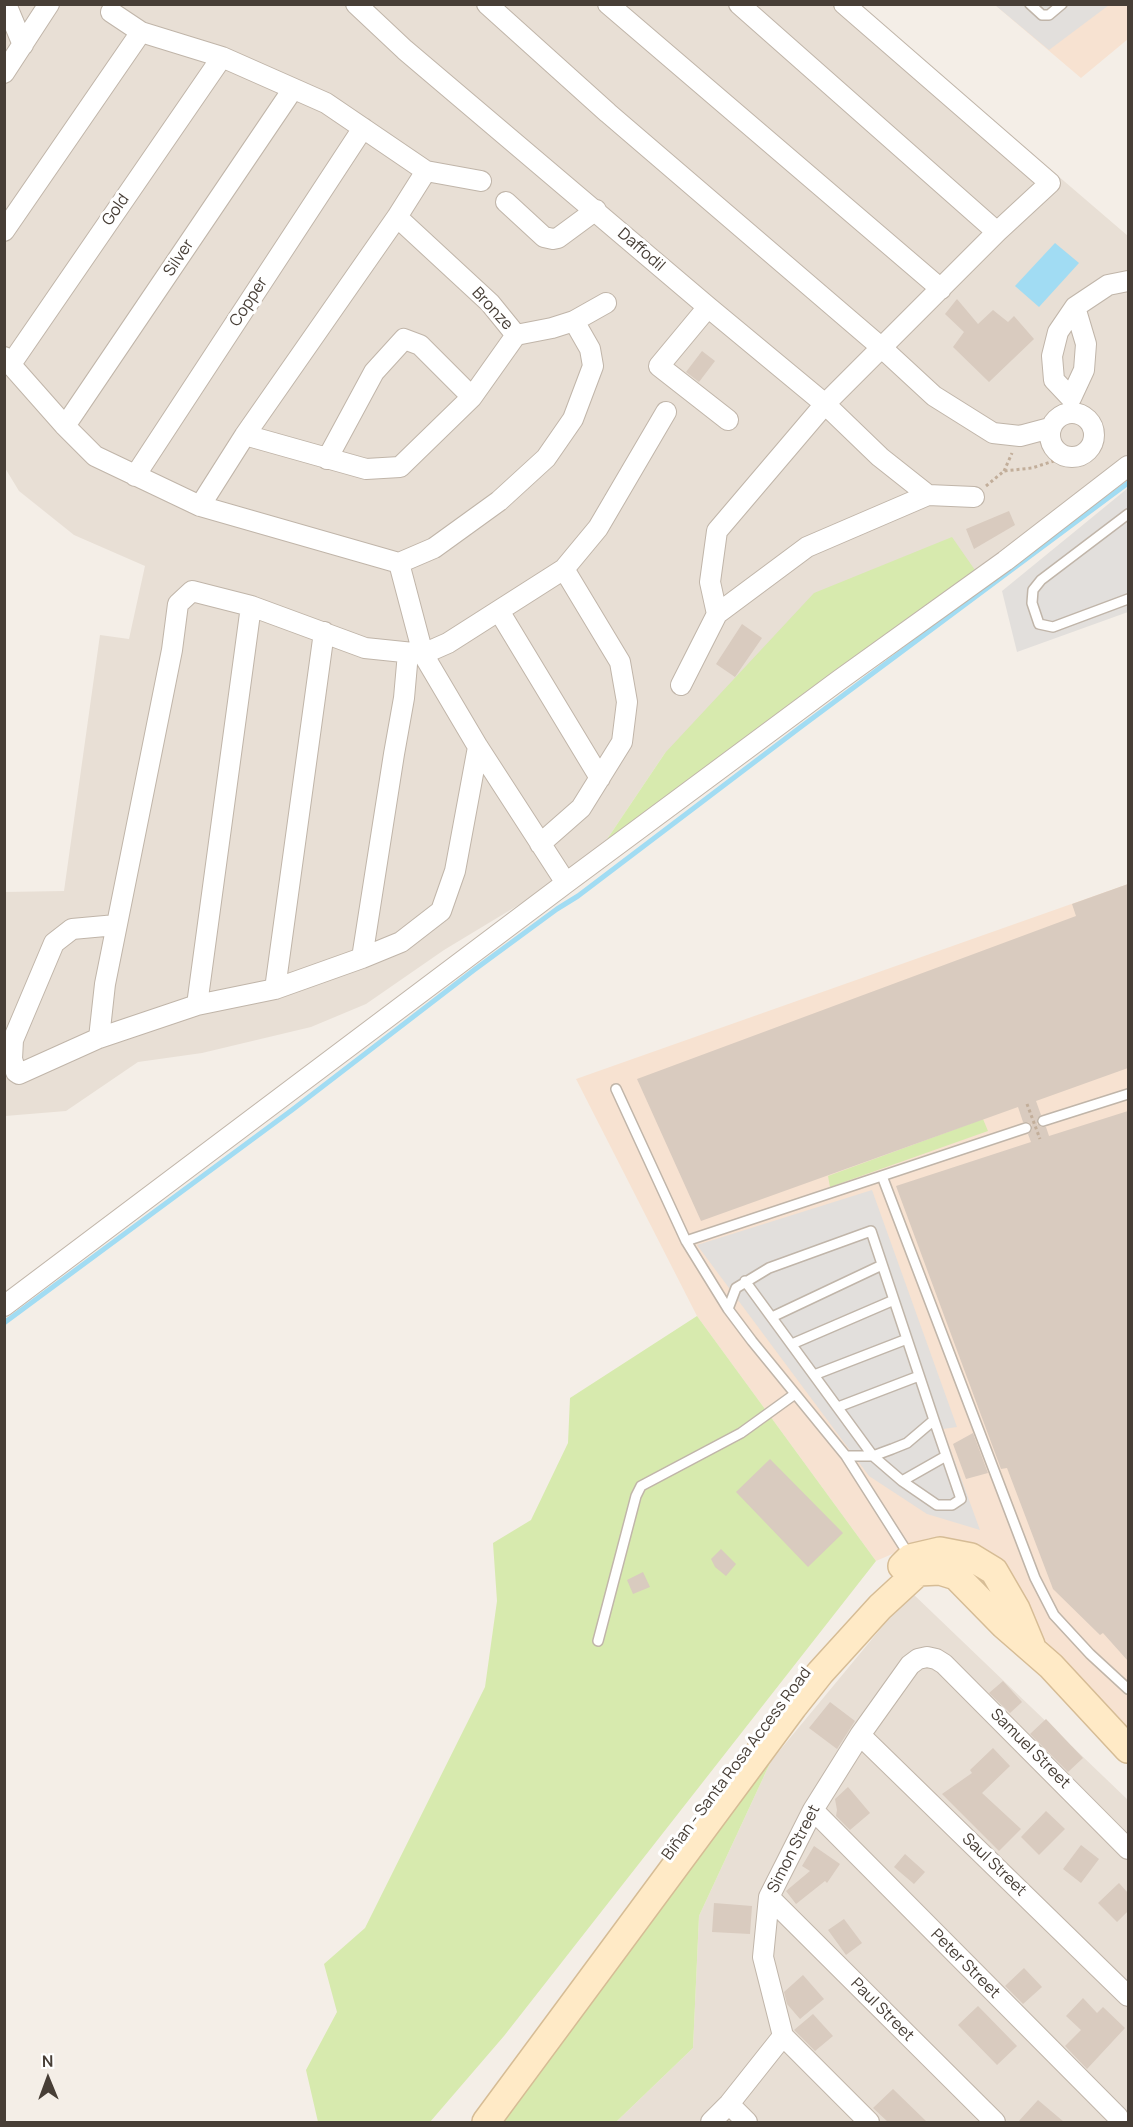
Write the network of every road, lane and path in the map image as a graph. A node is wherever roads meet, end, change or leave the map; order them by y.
1 (6, 4) edge
2 (49, 4) edge
3 (356, 4) edge
4 (487, 4) edge
5 (608, 4) edge
6 (739, 4) edge
7 (844, 4) edge
8 (1030, 4) edge
9 (1062, 4) edge
10 (111, 12) dead end
11 (141, 32) junction
12 (23, 45) junction
13 (222, 57) junction
14 (4, 73) edge
15 (293, 89) junction
16 (363, 128) junction
17 (426, 171) junction
18 (481, 181) dead end
19 (506, 202) dead end
20 (596, 210) junction
21 (397, 218) junction
22 (4, 231) edge
23 (997, 232) junction
24 (1128, 281) edge
25 (941, 289) junction
26 (606, 303) dead end
27 (1075, 307) junction
28 (708, 308) junction
29 (574, 321) junction
30 (516, 335) junction
31 (882, 348) junction
32 (8, 361) edge
33 (472, 397) junction
34 (825, 404) junction
35 (1072, 405) junction
36 (666, 412) dead end
37 (728, 420) dead end
38 (66, 426) junction
39 (1050, 428) junction
40 (245, 435) junction
41 (1066, 457) junction
42 (327, 459) junction
43 (1128, 466) edge
44 (135, 476) junction
45 (928, 495) junction
46 (974, 497) joint
47 (200, 506) junction
48 (1128, 514) edge
49 (399, 563) junction
50 (564, 569) junction
51 (1128, 600) edge
52 (250, 606) junction
53 (499, 611) junction
54 (717, 614) junction
55 (324, 632) junction
56 (415, 653) junction
57 (681, 685) dead end
58 (478, 747) junction
59 (600, 778) junction
60 (540, 844) junction
61 (566, 884) junction
62 (116, 925) junction
63 (362, 958) junction
64 (275, 989) junction
65 (197, 1005) junction
66 (99, 1038) junction
67 (616, 1089) dead end
68 (1128, 1094) edge
69 (1027, 1104) dead end
70 (1043, 1121) dead end
71 (1026, 1128) dead end
72 (1040, 1139) dead end
73 (882, 1176) junction
74 (686, 1241) junction
75 (882, 1266) junction
76 (745, 1281) junction
77 (894, 1300) junction
78 (4, 1306) edge
79 (728, 1309) junction
80 (772, 1317) junction
81 (907, 1339) junction
82 (792, 1344) junction
83 (814, 1375) junction
84 (919, 1376) junction
85 (795, 1394) junction
86 (838, 1407) junction
87 (934, 1420) junction
88 (846, 1456) junction
89 (873, 1456) junction
90 (946, 1456) junction
91 (902, 1480) junction
92 (914, 1565) junction
93 (598, 1641) dead end
94 (927, 1657) joint
95 (1128, 1689) edge
96 (860, 1735) junction
97 (1128, 1749) edge
98 (813, 1810) junction
99 (685, 1842) junction
100 (1128, 1849) edge
101 (769, 1898) junction
102 (1128, 1996) edge
103 (783, 2036) junction
104 (729, 2104) junction
105 (1119, 2116) edge
106 (471, 2122) edge
107 (486, 2122) edge
108 (711, 2122) edge
109 (747, 2122) edge
110 (869, 2122) edge
111 (995, 2122) edge

1 - 12 street
2 - 12 street
3 - 20 street, Daffodil
4 - 31 street
5 - 25 street
6 - 23 street
7 - 23 street
8 - 9 lane
10 - 11 street
11 - 13 street
11 - 22 street
12 - 14 street
13 - 15 street
13 - 32 street, Gold
15 - 16 street
15 - 38 street, Silver
16 - 17 street
16 - 44 street, Copper
17 - 18 street
17 - 21 street
19 - 20 street
20 - 28 street, Daffodil
21 - 30 street, Bronze
21 - 40 street
23 - 25 street
24 - 27 street
25 - 31 street
26 - 29 street, Bronze
27 - 35 street
27 - 35 street
28 - 34 street, Daffodil
28 - 37 street
29 - 30 street, Bronze
29 - 49 street
30 - 33 street
31 - 34 street
31 - 39 street
32 - 38 street
33 - 42 street
33 - 42 street
34 - 45 street, Daffodil
34 - 54 street
35 - 39 street
35 - 41 street
36 - 50 street
38 - 44 street
39 - 41 street
40 - 42 street
40 - 47 street
41 - 46 path
43 - 61 street
44 - 47 street
45 - 46 street
45 - 54 street
47 - 49 street
48 - 51 lane
49 - 56 street
50 - 53 street
50 - 59 street
52 - 55 street
52 - 62 street
52 - 65 street
53 - 56 street
53 - 59 street
54 - 57 street
55 - 56 street
55 - 64 street
56 - 58 street
56 - 63 street
58 - 60 street
58 - 63 street
59 - 60 street
60 - 61 street
61 - 78 street
62 - 66 street
62 - 66 street
63 - 64 street
64 - 65 street
65 - 66 street
67 - 74 lane
68 - 70 lane
69 - 72 path, bridge
71 - 73 lane
73 - 74 lane
73 - 95 lane
74 - 79 lane
75 - 76 lane
75 - 77 lane
75 - 80 lane
76 - 79 lane
76 - 80 lane
77 - 81 lane
77 - 82 lane
79 - 85 lane
80 - 82 lane
81 - 83 lane
81 - 84 lane
82 - 83 lane
83 - 86 lane
84 - 86 lane
84 - 87 lane
85 - 88 lane
85 - 93 lane
86 - 89 lane
87 - 89 lane
87 - 90 lane
88 - 89 lane
88 - 92 lane
89 - 91 lane
90 - 91 lane
90 - 91 lane
92 - 97 main road
92 - 99 main road, Biñan - Santa Rosa Access Road
94 - 96 street, Simon Street
94 - 100 street, Samuel Street
96 - 98 street, Simon Street
96 - 102 street, Saul Street
98 - 101 street, Simon Street
98 - 105 street, Peter Street
99 - 106 main road, Biñan - Santa Rosa Access Road
99 - 107 main road, Biñan - Santa Rosa Access Road
101 - 103 street, Simon Street
101 - 111 street, Paul Street
103 - 104 street
103 - 110 street
104 - 108 street
104 - 109 street

